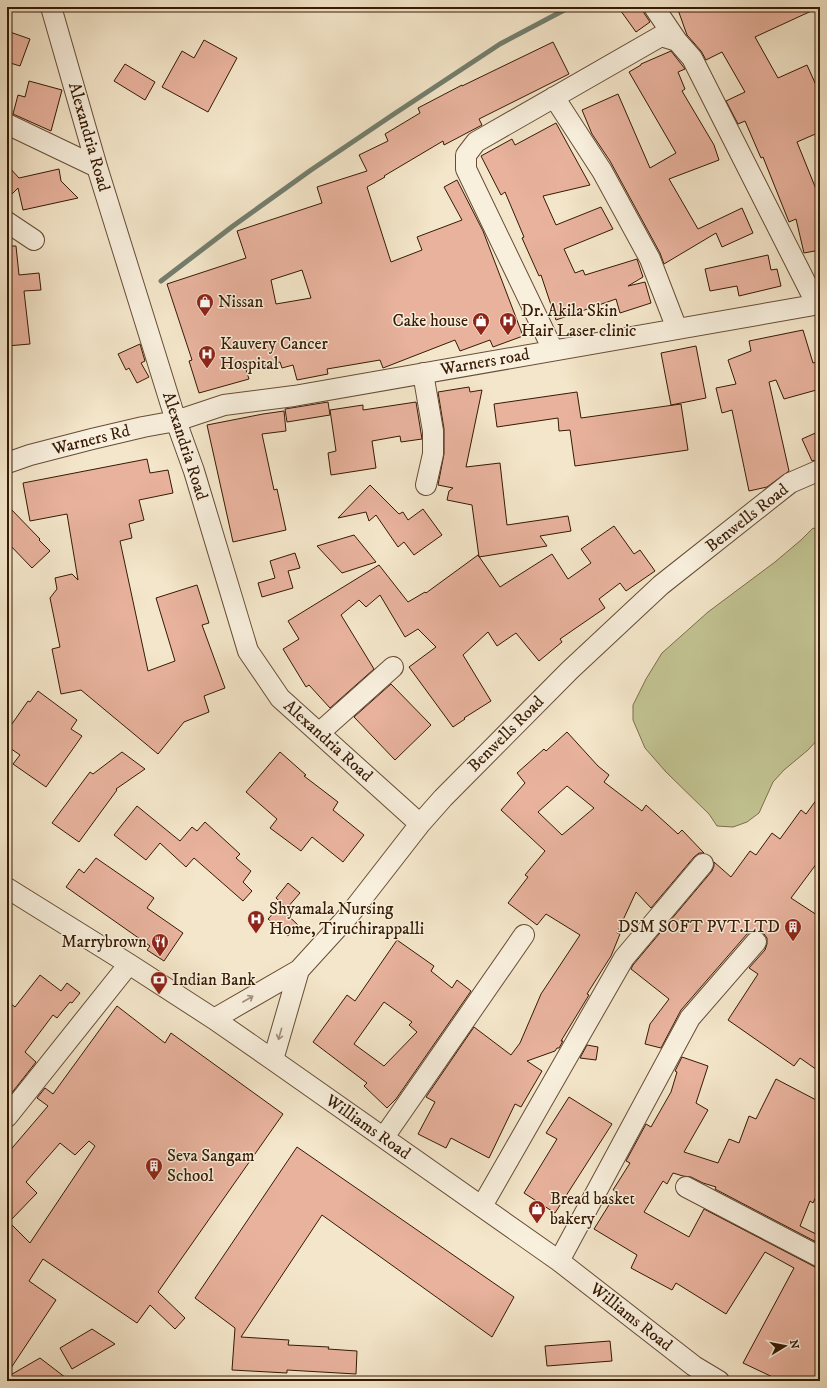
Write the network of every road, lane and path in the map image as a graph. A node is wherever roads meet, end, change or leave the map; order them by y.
1 (51, 7) edge
2 (654, 7) edge
3 (677, 41) junction
4 (554, 97) junction
5 (7, 124) edge
6 (97, 167) junction
7 (7, 222) edge
8 (34, 240) dead end
9 (818, 304) edge
10 (677, 328) junction
11 (553, 350) junction
12 (423, 373) junction
13 (176, 421) junction
14 (7, 463) edge
15 (820, 470) edge
16 (426, 485) dead end
17 (393, 667) dead end
18 (319, 733) junction
19 (420, 824) junction
20 (702, 864) dead end
21 (10, 896) edge
22 (524, 935) dead end
23 (756, 942) dead end
24 (129, 964) junction
25 (299, 970) junction
26 (214, 1019) junction
27 (273, 1060) junction
28 (7, 1117) edge
29 (384, 1137) junction
30 (686, 1187) dead end
31 (482, 1206) junction
32 (820, 1257) edge
33 (558, 1261) junction
34 (693, 1376) edge
35 (719, 1381) edge

1 - 6 street, Alexandria Road
2 - 3 street
3 - 4 street
3 - 9 street
4 - 10 street
4 - 11 street
5 - 6 street
6 - 13 street, Alexandria Road
7 - 8 street
9 - 10 street, Warners road
10 - 11 street, Warners road
11 - 12 street, Warners road
12 - 13 street, Warners road
12 - 16 street
13 - 14 street, Warners Rd
13 - 18 street, Alexandria Road
15 - 19 street, Benwells Road
17 - 18 street
18 - 19 street, Alexandria Road
19 - 25 street, Benwells Road
20 - 31 street
21 - 24 street, Williams Road
22 - 29 street
23 - 33 street
24 - 26 street, Williams Road
24 - 28 street
26 -> 25 street, Benwells Road
25 -> 27 street
26 - 27 street, Williams Road
27 - 29 street, Williams Road
29 - 31 street, Williams Road
30 - 32 street
31 - 33 street, Williams Road
33 - 34 street, Williams Road
34 - 35 street, Williams Road

